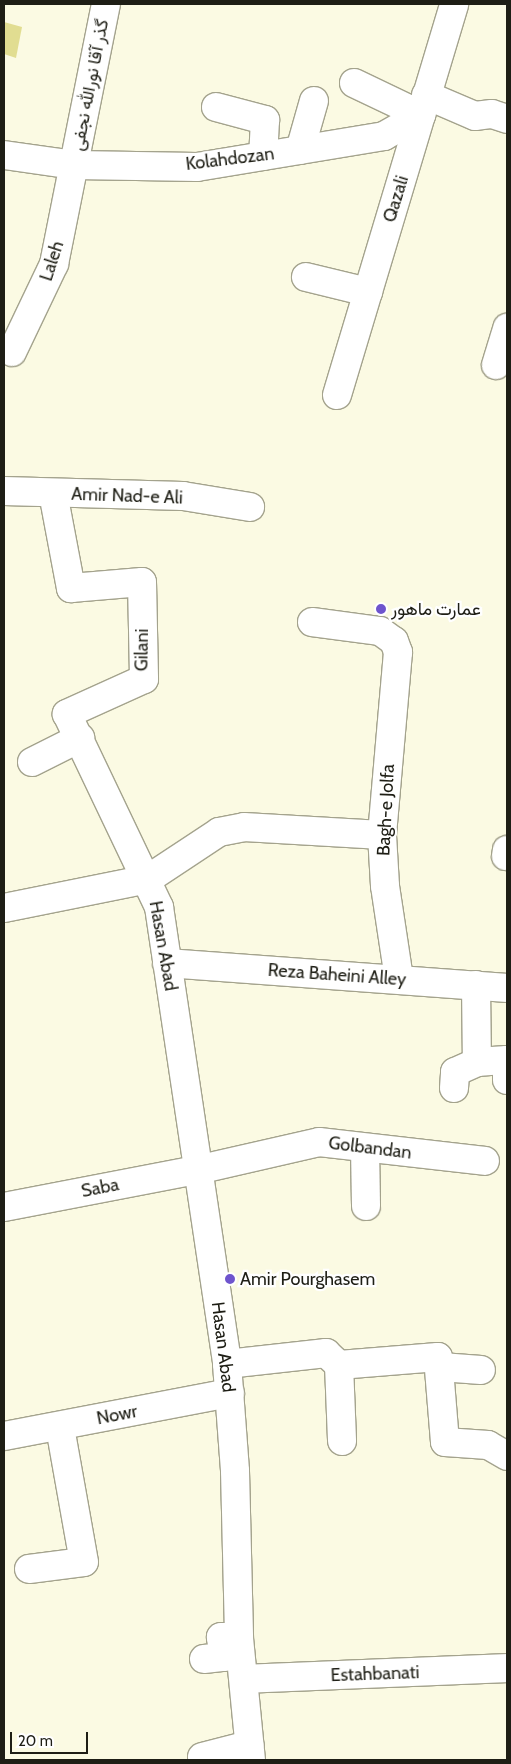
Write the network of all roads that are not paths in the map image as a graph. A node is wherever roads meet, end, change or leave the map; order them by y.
1 (106, 4) edge
2 (454, 4) edge
3 (354, 82) dead end
4 (314, 102) dead end
5 (424, 105) junction
6 (216, 107) dead end
7 (507, 118) edge
8 (300, 150) junction
9 (4, 155) edge
10 (263, 156) junction
11 (75, 165) junction
12 (306, 277) dead end
13 (368, 292) junction
14 (507, 328) edge
15 (12, 352) dead end
16 (496, 365) dead end
17 (337, 395) dead end
18 (4, 490) edge
19 (52, 493) junction
20 (250, 507) dead end
21 (312, 622) dead end
22 (80, 738) junction
23 (32, 762) dead end
24 (382, 835) junction
25 (148, 879) junction
26 (4, 908) edge
27 (167, 963) junction
28 (399, 979) junction
29 (476, 985) junction
30 (507, 988) edge
31 (477, 1062) junction
32 (507, 1080) edge
33 (454, 1088) dead end
34 (365, 1148) junction
35 (485, 1161) dead end
36 (197, 1170) junction
37 (366, 1206) dead end
38 (4, 1207) edge
39 (227, 1364) junction
40 (339, 1365) junction
41 (441, 1367) junction
42 (481, 1370) dead end
43 (230, 1393) junction
44 (60, 1427) junction
45 (4, 1436) edge
46 (342, 1441) dead end
47 (507, 1456) edge
48 (29, 1569) dead end
49 (239, 1638) junction
50 (204, 1659) dead end
51 (507, 1668) edge
52 (244, 1679) junction
53 (250, 1752) edge
54 (202, 1758) dead end

1 - 11 street, گذر آقا نورالله نجفی
2 - 5 street, Qazali
3 - 5 street
4 - 8 street
5 - 7 street
5 - 8 street, Kolahdozan
5 - 13 street, Qazali
6 - 10 street
8 - 10 street, Kolahdozan
9 - 11 street, Kolahdozan
10 - 11 street, Kolahdozan
11 - 15 street, Laleh
12 - 13 street
13 - 17 street, Qazali
14 - 16 street
18 - 19 street, Amir Nad-e Ali
19 - 20 street, Amir Nad-e Ali
19 - 22 street, Gilani
21 - 24 street, Bagh-e Jolfa
22 - 23 street
22 - 25 street, Gilani
24 - 25 street
24 - 28 street, Bagh-e Jolfa
25 - 26 street
25 - 27 street, Hasan Abad
27 - 28 street, Reza Baheini Alley
27 - 36 street, Hasan Abad
28 - 29 street, Reza Baheini Alley
29 - 30 street, Reza Baheini Alley
29 - 31 street
31 - 32 street
31 - 33 street
34 - 35 street, Golbandan
34 - 36 street, Golbandan
34 - 37 street
36 - 38 street, Saba
36 - 39 street, Hasan Abad
39 - 40 street
39 - 43 street, Hasan Abad
40 - 41 street
40 - 46 street
41 - 42 street
41 - 47 street
43 - 44 street, Nowr
43 - 49 street, Hasan Abad
44 - 45 street, Nowr
44 - 48 street
49 - 50 street
49 - 52 street, Hasan Abad
51 - 52 street, Estahbanati
52 - 53 street, Hasan Abad
53 - 54 street

